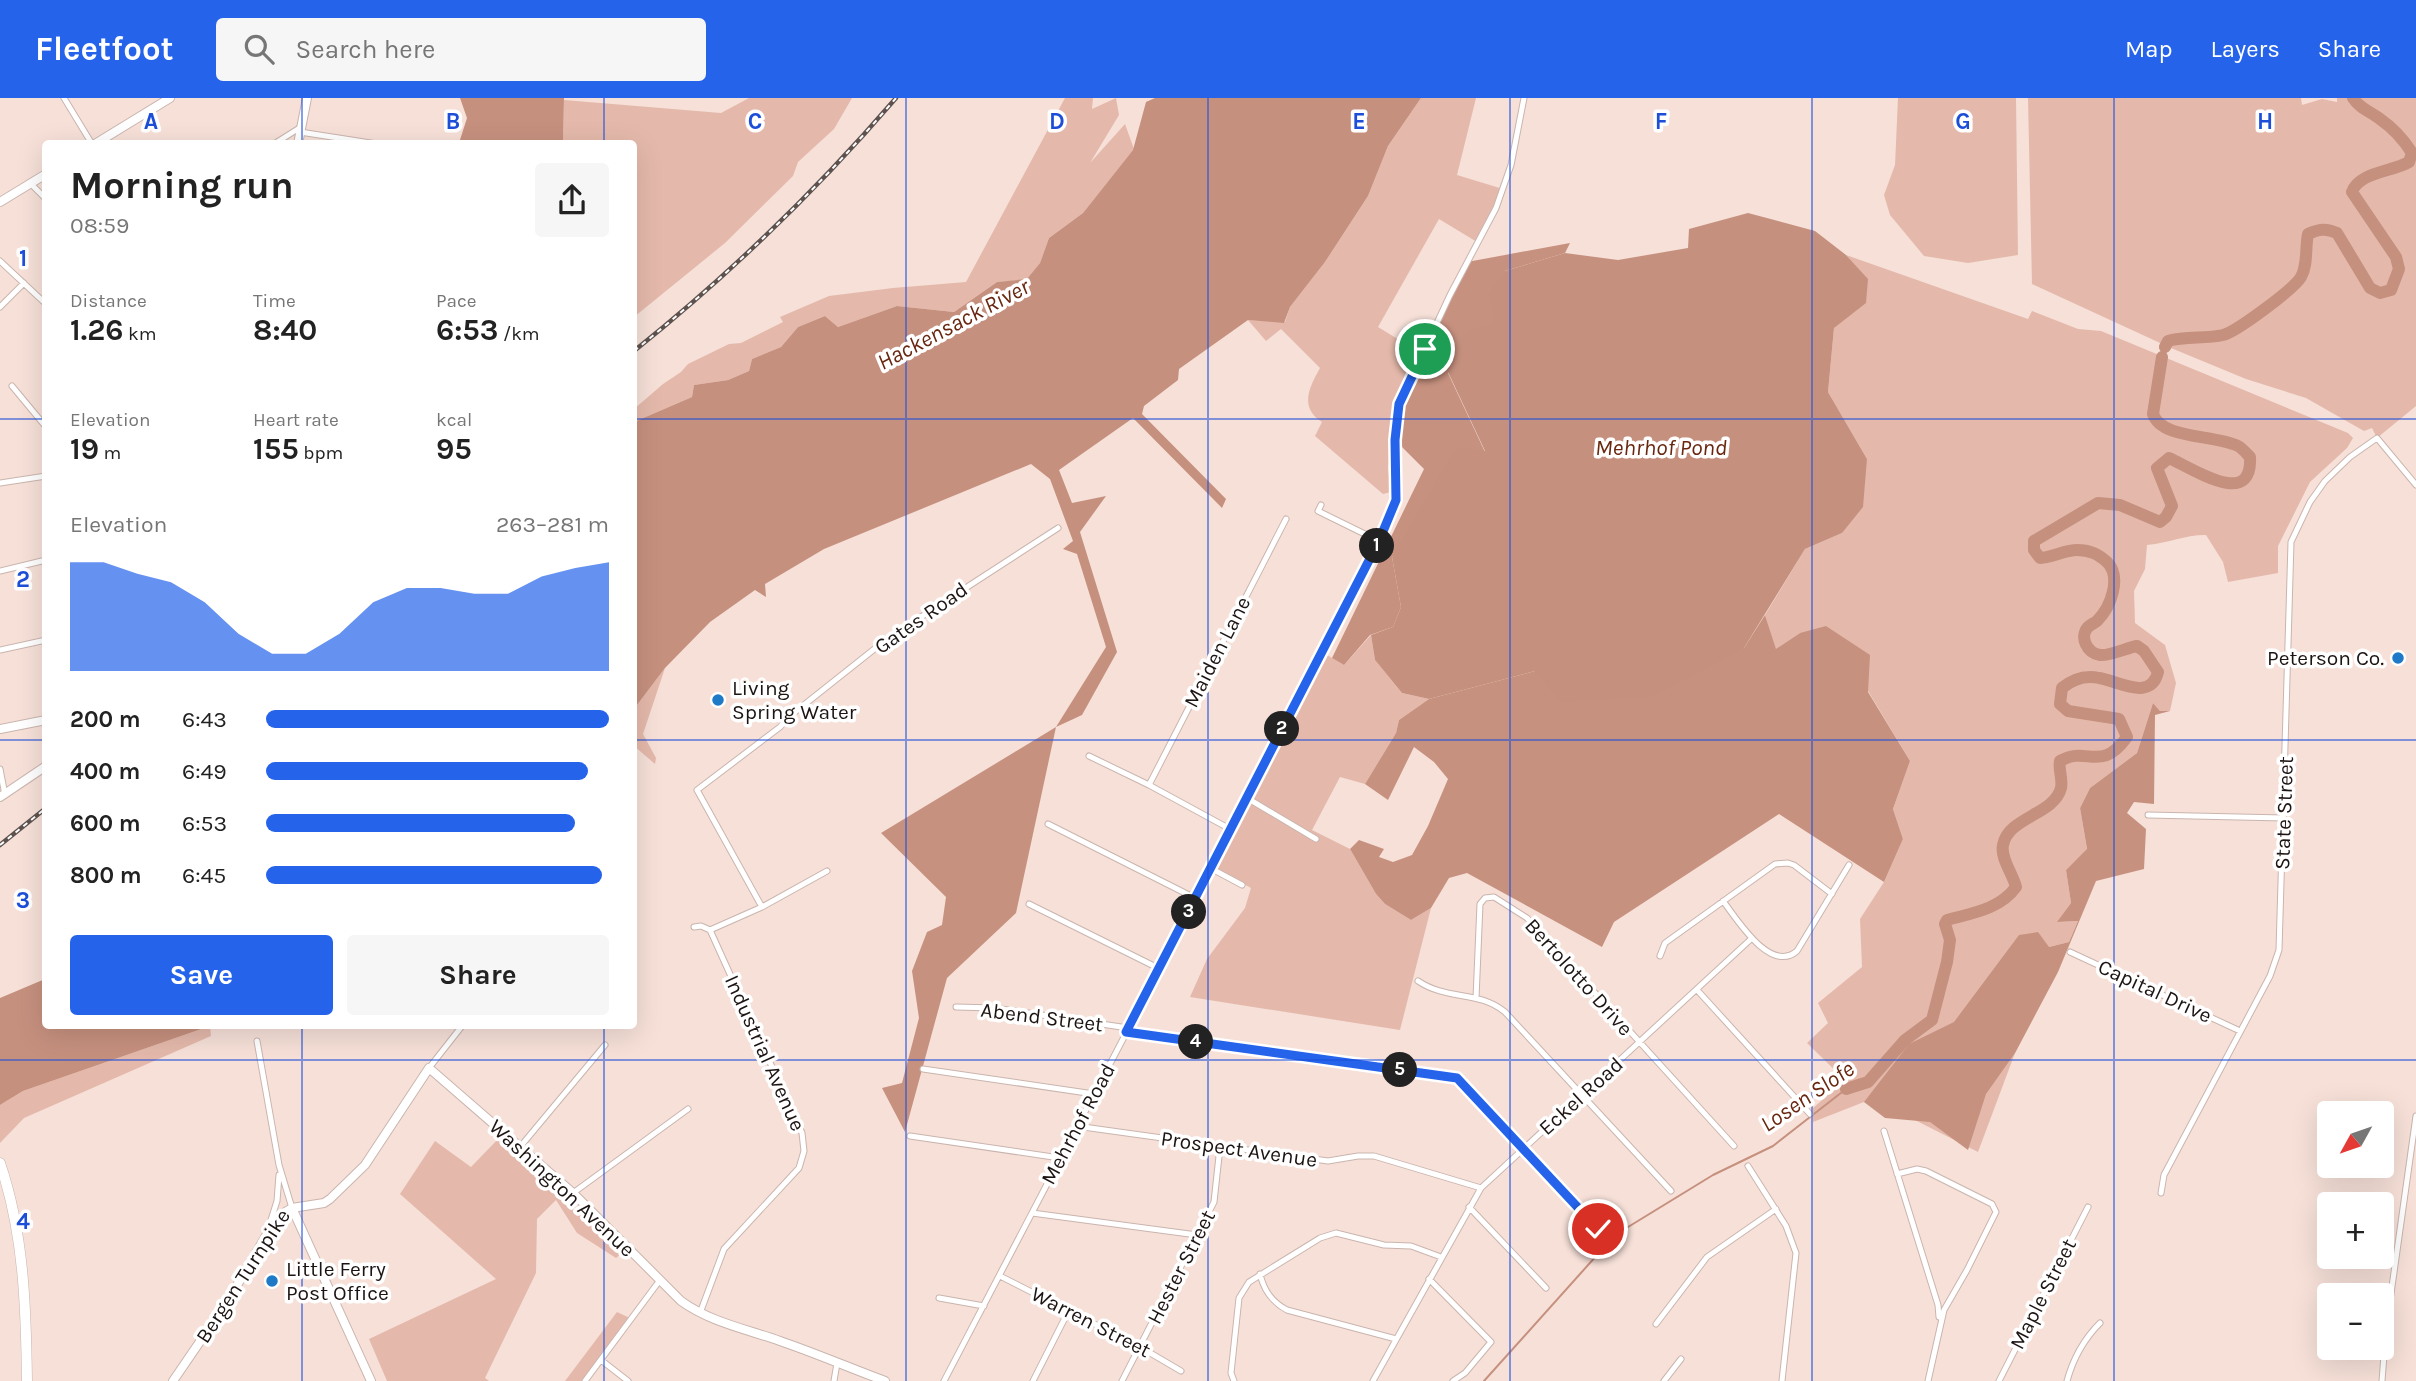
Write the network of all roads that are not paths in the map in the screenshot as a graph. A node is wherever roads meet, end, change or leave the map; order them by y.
1 (64, 98) edge
2 (170, 98) edge
3 (307, 98) edge
4 (1524, 98) edge
5 (301, 130) junction
6 (91, 140) edge
7 (101, 140) edge
8 (282, 140) edge
9 (299, 140) edge
10 (355, 140) edge
11 (42, 176) edge
12 (30, 183) junction
13 (42, 195) edge
14 (0, 201) edge
15 (0, 261) edge
16 (24, 283) junction
17 (42, 300) edge
18 (0, 307) edge
19 (12, 386) dead end
20 (42, 422) edge
21 (2416, 471) edge
22 (2410, 475) junction
23 (42, 477) edge
24 (0, 483) edge
25 (2416, 485) edge
26 (1321, 505) dead end
27 (1286, 519) dead end
28 (1058, 528) dead end
29 (1379, 541) junction
30 (42, 561) edge
31 (0, 571) edge
32 (42, 641) edge
33 (0, 650) edge
34 (42, 721) edge
35 (0, 729) edge
36 (1089, 756) dead end
37 (0, 769) edge
38 (42, 769) edge
39 (1149, 785) junction
40 (2, 797) edge
41 (1247, 798) junction
42 (2148, 815) dead end
43 (2284, 818) junction
44 (1048, 824) dead end
45 (1230, 829) junction
46 (1316, 839) dead end
47 (1849, 865) dead end
48 (1212, 869) junction
49 (827, 871) dead end
50 (1242, 886) dead end
51 (1832, 894) junction
52 (1196, 899) junction
53 (1723, 901) junction
54 (1029, 904) dead end
55 (762, 907) junction
56 (694, 928) dead end
57 (710, 930) junction
58 (1751, 939) junction
59 (2070, 952) dead end
60 (1660, 956) dead end
61 (1160, 969) junction
62 (1418, 981) dead end
63 (1698, 991) junction
64 (1475, 998) junction
65 (956, 1007) dead end
66 (460, 1029) edge
67 (1127, 1030) junction
68 (2240, 1031) junction
69 (257, 1041) dead end
70 (1640, 1043) junction
71 (605, 1045) dead end
72 (429, 1068) junction
73 (923, 1069) dead end
74 (1094, 1094) junction
75 (1583, 1095) junction
76 (688, 1109) dead end
77 (1811, 1114) dead end
78 (2416, 1116) edge
79 (1076, 1126) junction
80 (1884, 1131) dead end
81 (910, 1136) dead end
82 (1734, 1146) dead end
83 (520, 1147) junction
84 (1220, 1147) junction
85 (1524, 1149) junction
86 (1060, 1158) junction
87 (0, 1163) edge
88 (279, 1165) junction
89 (1748, 1166) dead end
90 (1897, 1174) junction
91 (1481, 1188) junction
92 (1671, 1191) dead end
93 (573, 1193) junction
94 (2161, 1193) dead end
95 (1469, 1207) junction
96 (2088, 1207) dead end
97 (292, 1209) junction
98 (1776, 1209) junction
99 (1032, 1213) junction
100 (1598, 1229) dead end
101 (268, 1230) junction
102 (1197, 1235) junction
103 (1441, 1257) junction
104 (1260, 1275) junction
105 (1000, 1276) junction
106 (1429, 1279) junction
107 (660, 1280) junction
108 (1546, 1288) dead end
109 (939, 1298) dead end
110 (984, 1306) junction
111 (1069, 1310) junction
112 (700, 1314) junction
113 (2100, 1323) dead end
114 (1656, 1324) dead end
115 (1939, 1327) junction
116 (1395, 1339) junction
117 (1140, 1347) junction
118 (1681, 1359) dead end
119 (601, 1360) junction
120 (837, 1363) junction
121 (1181, 1371) dead end
122 (27, 1381) edge
123 (173, 1381) edge
124 (371, 1381) edge
125 (585, 1381) edge
126 (628, 1381) edge
127 (834, 1381) edge
128 (885, 1381) edge
129 (944, 1381) edge
130 (1033, 1381) edge
131 (1122, 1381) edge
132 (1234, 1381) edge
133 (1373, 1381) edge
134 (1453, 1381) edge
135 (1664, 1381) edge
136 (1783, 1381) edge
137 (1928, 1381) edge
138 (1999, 1381) edge
139 (2067, 1381) edge
140 (2382, 1381) edge

1 - 6 street
2 - 7 street
3 - 5 street
4 - 29 street, Mehrhof Road
5 - 8 street
5 - 9 street
5 - 10 street
11 - 12 street
12 - 13 street
12 - 14 street
15 - 16 street
16 - 17 street
16 - 18 street
19 - 20 street
21 - 22 street
22 - 25 street
22 - 43 street, State Street
23 - 24 street
26 - 29 street
27 - 39 street, Maiden Lane
28 - 55 street, Gates Road
29 - 41 street, Mehrhof Road
30 - 31 street
32 - 33 street
34 - 35 street
36 - 39 street
37 - 40 street
38 - 40 street
39 - 45 street
41 - 45 street, Mehrhof Road
41 - 46 street
42 - 43 street
43 - 68 street, State Street
44 - 52 street
45 - 48 street, Mehrhof Road
47 - 51 street
48 - 50 street
48 - 52 street, Mehrhof Road
49 - 55 street
51 - 53 street
51 - 58 street
52 - 61 street, Mehrhof Road
53 - 58 street
53 - 60 street
54 - 61 street
55 - 57 street
56 - 57 street
57 - 112 street, Industrial Avenue
58 - 63 street, Eckel Road
59 - 68 street, Capital Drive
61 - 67 street, Mehrhof Road
62 - 64 street
63 - 70 street, Eckel Road
63 - 77 street
64 - 70 street, Bertolotto Drive
64 - 75 street
65 - 67 street, Abend Street
66 - 72 street
67 - 74 street, Mehrhof Road
67 - 85 street, Abend Street
68 - 94 street, State Street
69 - 88 street, Bergen Turnpike
70 - 75 street, Eckel Road
70 - 82 street, Bertolotto Drive
71 - 83 street
72 - 83 street, Washington Avenue
72 - 97 street
73 - 74 street
74 - 79 street, Mehrhof Road
75 - 85 street, Eckel Road
75 - 92 street
76 - 93 street
78 - 140 street
79 - 84 street, Prospect Avenue
79 - 86 street, Mehrhof Road
80 - 90 street
81 - 86 street
83 - 93 street, Washington Avenue
84 - 91 street, Prospect Avenue
84 - 102 street, Hester Street
85 - 91 street, Eckel Road
85 - 100 street
86 - 99 street, Mehrhof Road
87 - 122 highway
88 - 97 street, Bergen Turnpike
88 - 101 street
89 - 98 street
90 - 115 street
90 - 115 street
91 - 95 street, Eckel Road
93 - 107 street, Washington Avenue
95 - 103 street, Eckel Road
95 - 108 street
96 - 138 street, Maple Street
97 - 101 street, Bergen Turnpike
97 - 124 street
98 - 114 street
98 - 136 street
99 - 102 street
99 - 105 street, Mehrhof Road
101 - 123 street, Bergen Turnpike
102 - 117 street, Hester Street
103 - 104 street
103 - 106 street, Eckel Road
104 - 116 street
104 - 132 street
105 - 110 street, Mehrhof Road
105 - 111 street, Warren Street
106 - 116 street, Eckel Road
106 - 134 street
107 - 112 street, Washington Avenue
107 - 119 street
109 - 110 street
110 - 129 street, Mehrhof Road
111 - 117 street, Warren Street
111 - 130 street
112 - 120 street, Washington Avenue
113 - 139 street
115 - 137 street
116 - 133 street, Eckel Road
117 - 121 street, Warren Street
117 - 131 street, Hester Street
118 - 135 street
119 - 125 street
119 - 126 street
120 - 127 street
120 - 128 street, Washington Avenue

